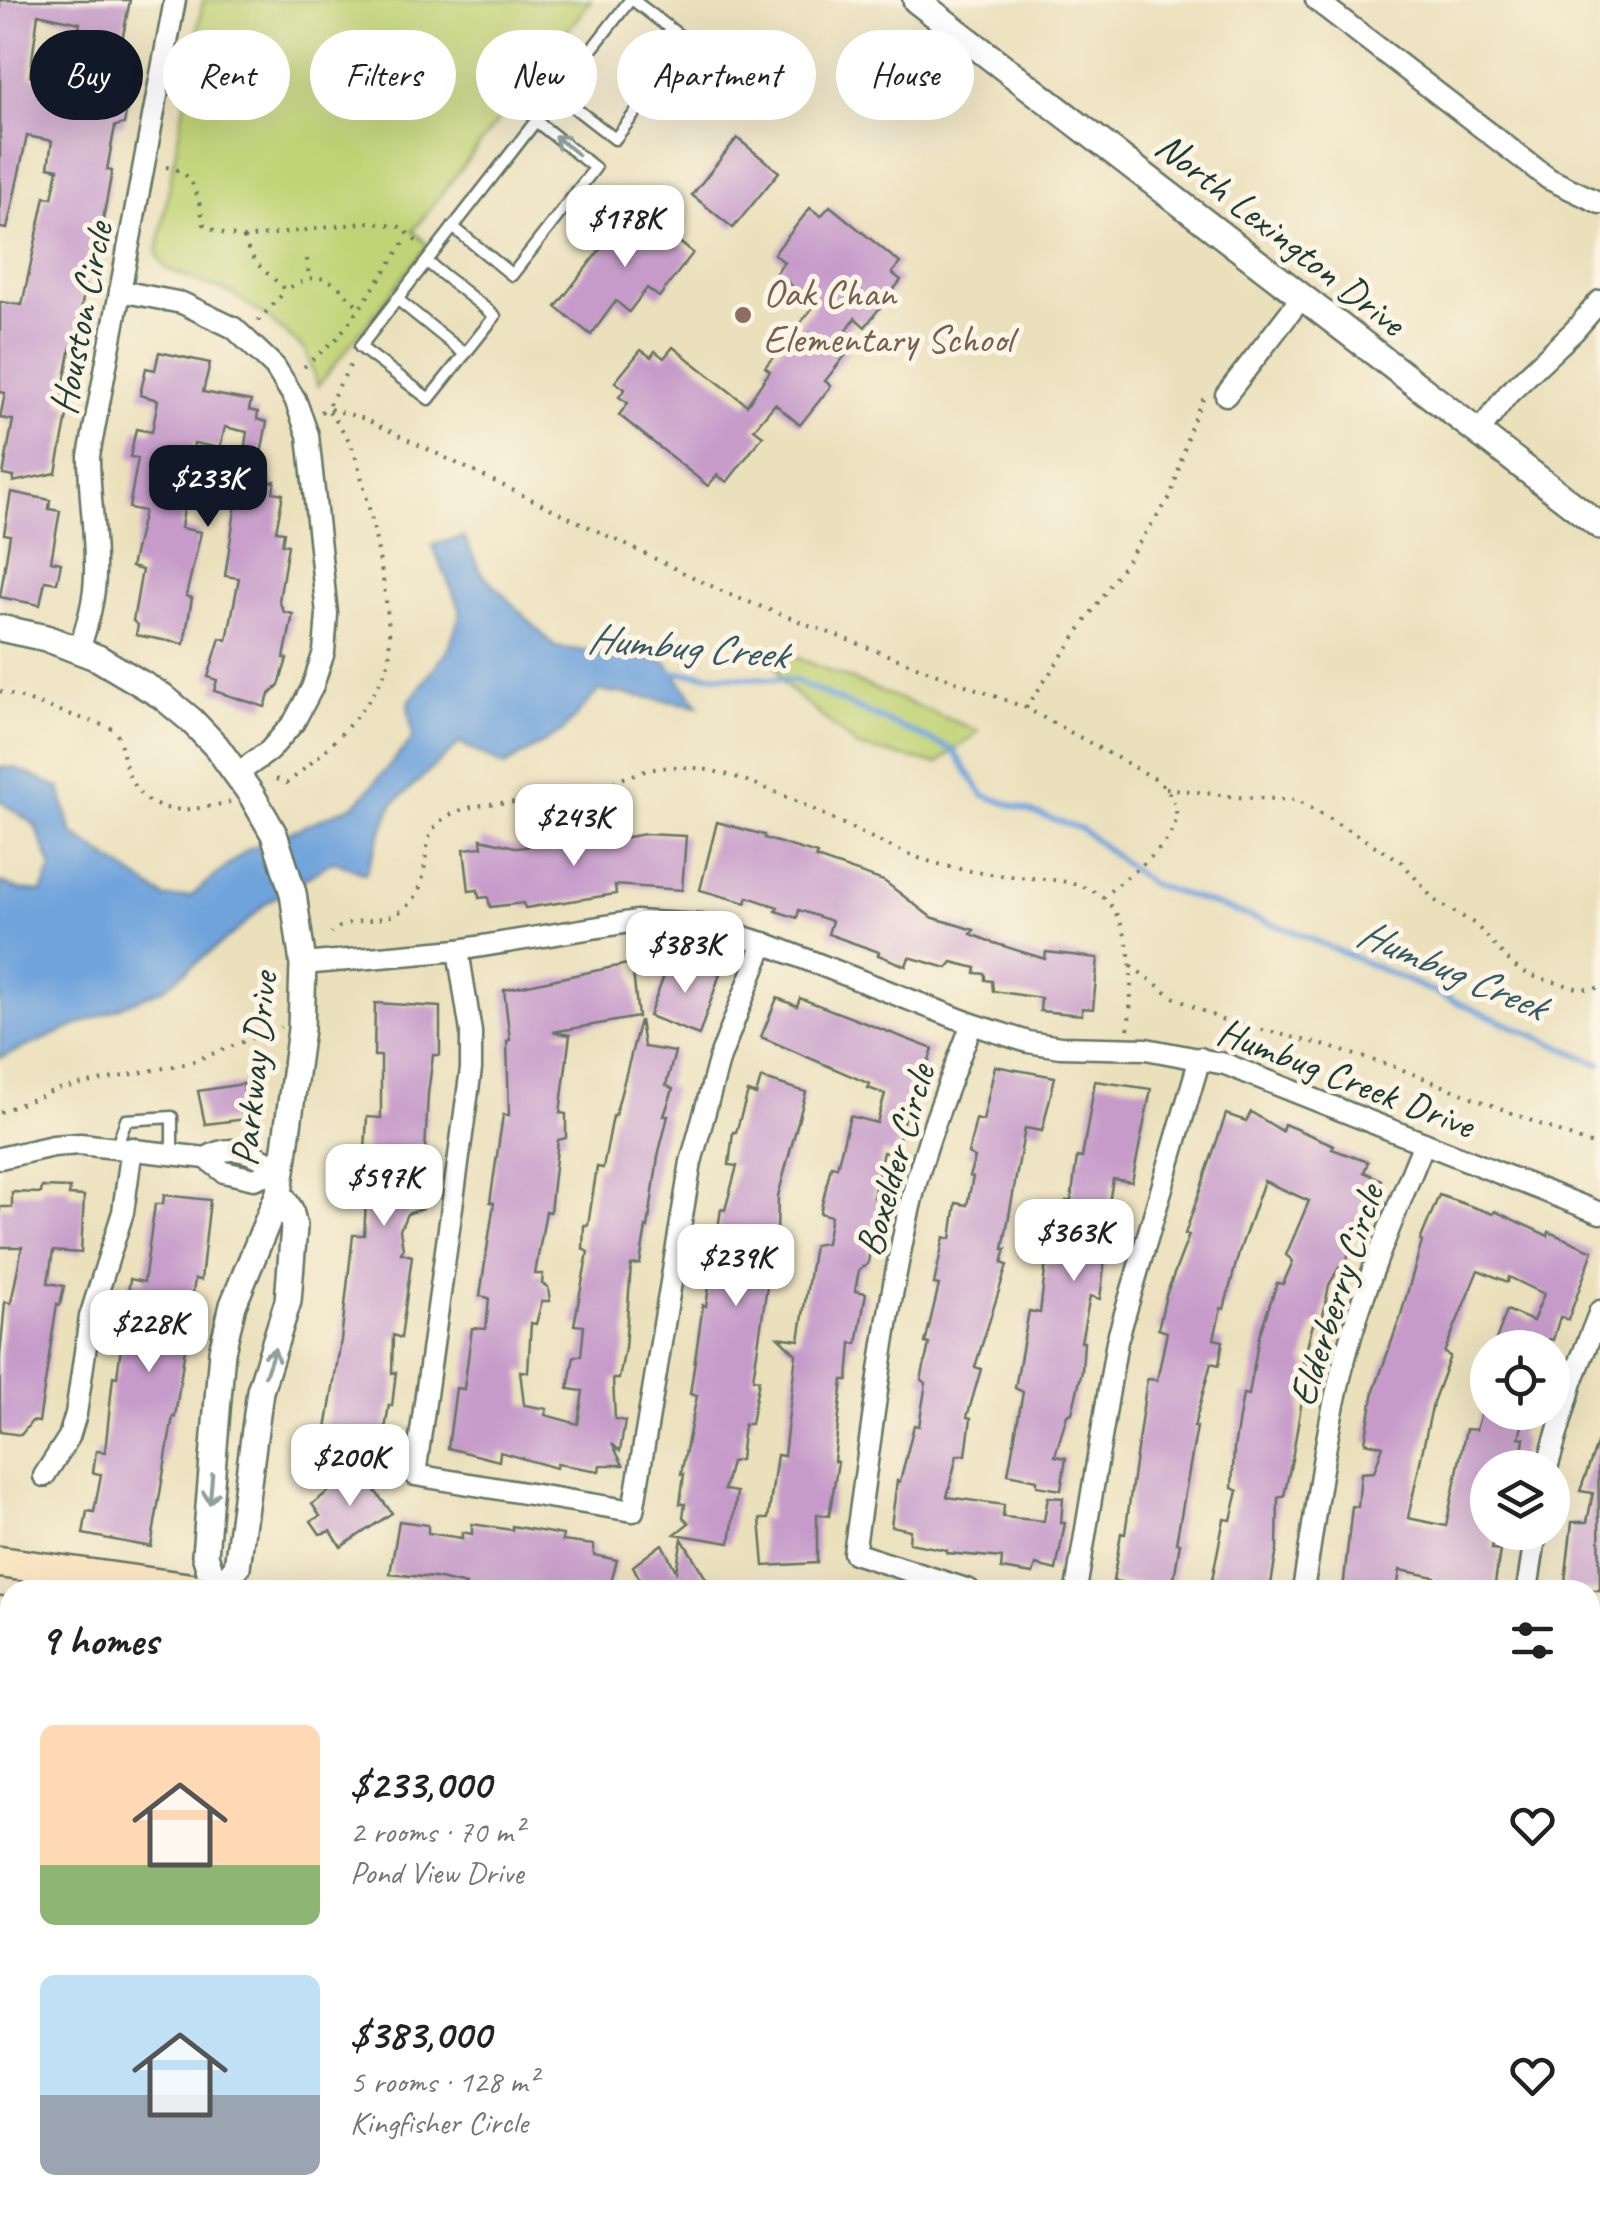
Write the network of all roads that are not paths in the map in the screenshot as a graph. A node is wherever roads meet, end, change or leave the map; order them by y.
1 (175, 0) edge
2 (631, 0) edge
3 (1316, 0) edge
4 (932, 5) edge
5 (597, 44) edge
6 (591, 120) edge
7 (536, 122) joint
8 (1600, 203) edge
9 (453, 227) junction
10 (427, 262) junction
11 (120, 291) junction
12 (1302, 296) junction
13 (397, 298) junction
14 (1600, 300) edge
15 (465, 354) junction
16 (1226, 395) road end
17 (1478, 432) junction
18 (1600, 526) edge
19 (0, 628) edge
20 (79, 650) junction
21 (238, 773) junction
22 (764, 943) junction
23 (458, 950) junction
24 (303, 964) junction
25 (972, 1024) junction
26 (1200, 1058) junction
27 (1424, 1143) junction
28 (125, 1147) junction
29 (172, 1153) junction
30 (0, 1158) edge
31 (280, 1181) junction
32 (1600, 1214) edge
33 (1600, 1312) edge
34 (1552, 1450) edge
35 (44, 1476) dead end
36 (1533, 1550) edge
37 (0, 1562) edge
38 (128, 1580) edge
39 (214, 1580) edge
40 (226, 1580) edge
41 (938, 1580) edge
42 (1078, 1580) edge
43 (1305, 1580) edge
44 (1529, 1580) edge

1 - 11 street, Houston Circle
2 - 5 lane
2 - 6 lane
3 - 8 street
4 - 12 street, North Lexington Drive
7 - 9 lane
9 -> 7 lane
9 - 10 lane
10 - 13 lane
10 - 15 lane
11 - 20 street, Houston Circle
11 - 21 street
12 - 16 street
12 - 17 street, North Lexington Drive
13 - 15 lane
13 - 15 lane
14 - 17 street
17 - 18 street, North Lexington Drive
19 - 20 street, Parkway Drive
20 - 21 street, Parkway Drive
21 - 24 street, Parkway Drive
22 - 23 street, Humbug Creek Drive
22 - 23 street
22 - 25 street, Humbug Creek Drive
23 - 24 street, Humbug Creek Drive
24 - 31 street, Parkway Drive
25 - 26 street, Humbug Creek Drive
25 - 41 street, Boxelder Circle
26 - 27 street, Humbug Creek Drive
26 - 42 street
27 - 32 street, Humbug Creek Drive
27 - 43 street, Elderberry Circle
28 - 29 street
28 - 29 lane
28 - 30 street
28 - 35 street
29 - 31 street
31 -> 39 street, Parkway Drive
40 -> 31 street, Parkway Drive
33 - 34 street
36 - 44 street
37 - 38 main road

